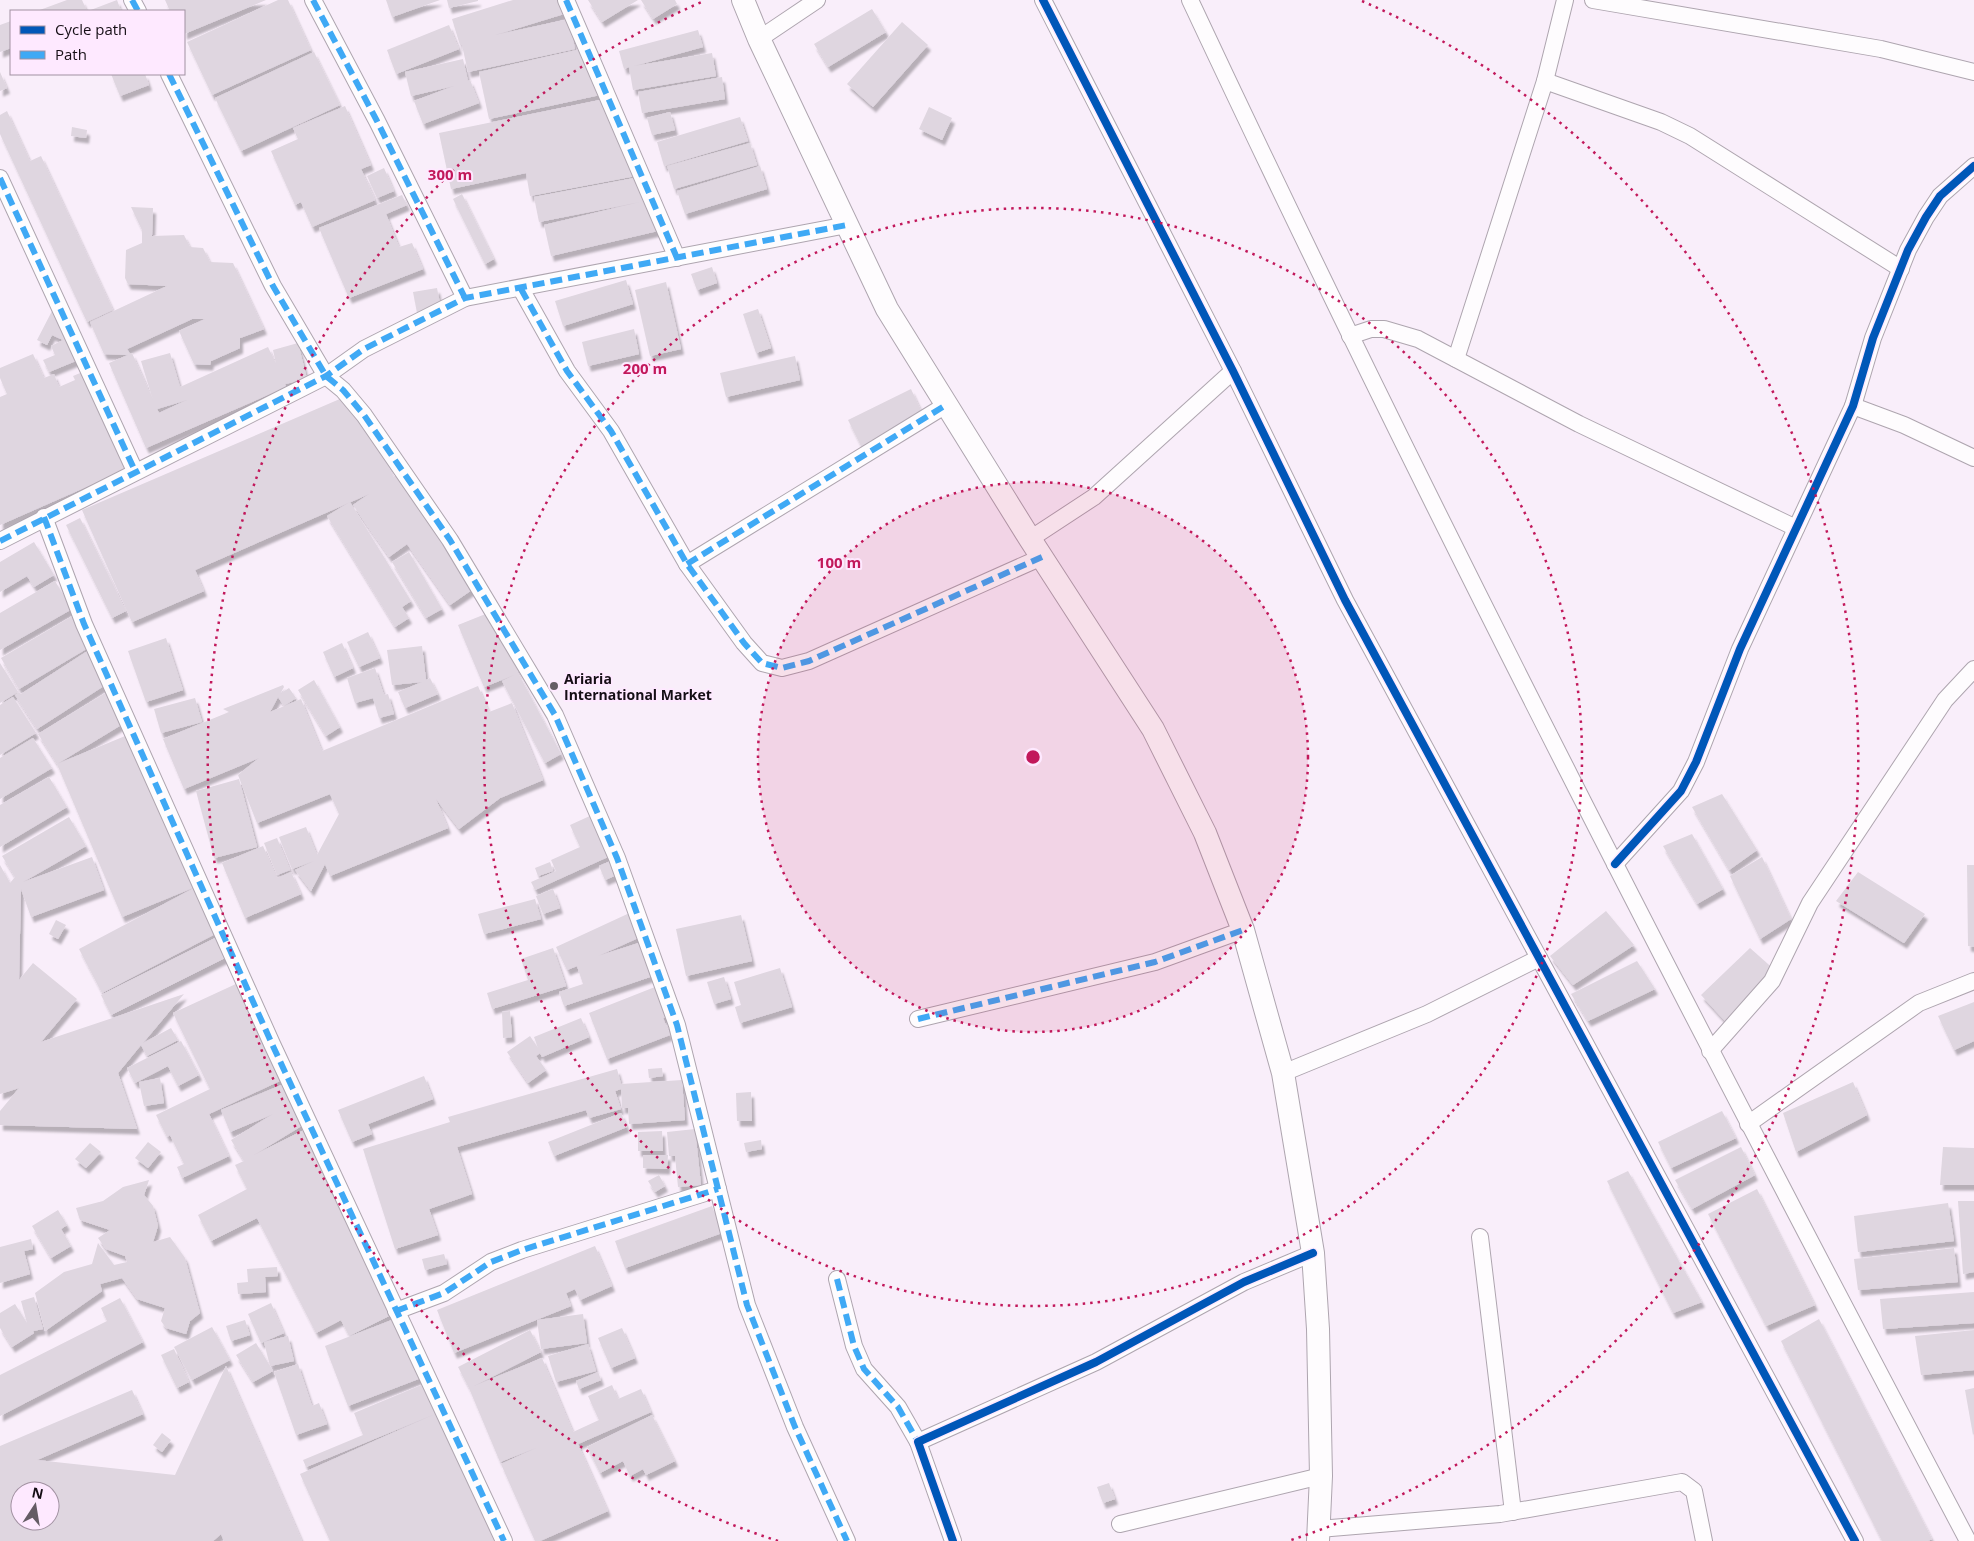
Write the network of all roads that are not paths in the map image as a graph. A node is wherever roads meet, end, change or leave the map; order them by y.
1 (313, 0) edge
2 (566, 0) edge
3 (743, 0) edge
4 (817, 0) edge
5 (1043, 0) edge
6 (1190, 0) edge
7 (1565, 0) edge
8 (1593, 0) edge
9 (1597, 0) edge
10 (759, 39) junction
11 (1974, 72) edge
12 (168, 75) edge
13 (1545, 81) junction
14 (1974, 166) edge
15 (0, 178) edge
16 (847, 225) junction
17 (676, 258) junction
18 (1901, 270) junction
19 (521, 289) junction
20 (465, 298) junction
21 (1350, 336) junction
22 (1456, 359) junction
23 (1233, 371) junction
24 (326, 376) junction
25 (946, 405) junction
26 (1853, 406) junction
27 (1974, 458) edge
28 (135, 471) junction
29 (44, 517) junction
30 (1796, 528) junction
31 (0, 541) edge
32 (1036, 548) junction
33 (687, 564) junction
34 (1974, 669) edge
35 (1615, 864) junction
36 (1242, 930) junction
37 (1539, 958) junction
38 (1974, 981) edge
39 (918, 1019) dead end
40 (1710, 1051) junction
41 (1284, 1073) junction
42 (1748, 1124) junction
43 (718, 1189) junction
44 (1480, 1237) dead end
45 (1313, 1253) junction
46 (837, 1279) dead end
47 (396, 1311) junction
48 (918, 1442) junction
49 (1320, 1476) junction
50 (1513, 1512) junction
51 (1120, 1524) dead end
52 (1319, 1535) edge
53 (504, 1541) edge
54 (847, 1541) edge
55 (952, 1541) edge
56 (1704, 1541) edge
57 (1855, 1541) edge
58 (1968, 1541) edge

1 - 20 street
2 - 17 street
3 - 10 main road
4 - 10 street
5 - 23 street
6 - 21 street
7 - 13 street
8 - 9 street
9 - 11 street
10 - 16 main road
12 - 24 street
13 - 18 street
13 - 22 street
14 - 18 street
15 - 28 street
16 - 17 street
16 - 25 main road
17 - 19 street
18 - 26 street
19 - 20 street
19 - 33 street
20 - 24 street
21 - 22 street
21 - 35 street
22 - 30 street
23 - 32 street
23 - 37 street
24 - 28 street
24 - 43 street
25 - 32 main road
25 - 33 street
26 - 27 street
26 - 30 street
28 - 29 street
29 - 31 street
29 - 47 street
30 - 35 street
32 - 33 street
32 - 36 main road
34 - 40 street
35 - 40 street
36 - 39 street
36 - 41 main road
37 - 41 street
37 - 57 street
38 - 42 street
40 - 42 street
41 - 45 main road
42 - 58 street
43 - 47 street
43 - 54 street
44 - 50 street
45 - 48 street
45 - 49 main road
46 - 48 street
47 - 53 street
48 - 55 street
49 - 51 street
49 - 52 main road
50 - 52 street
50 - 56 street

